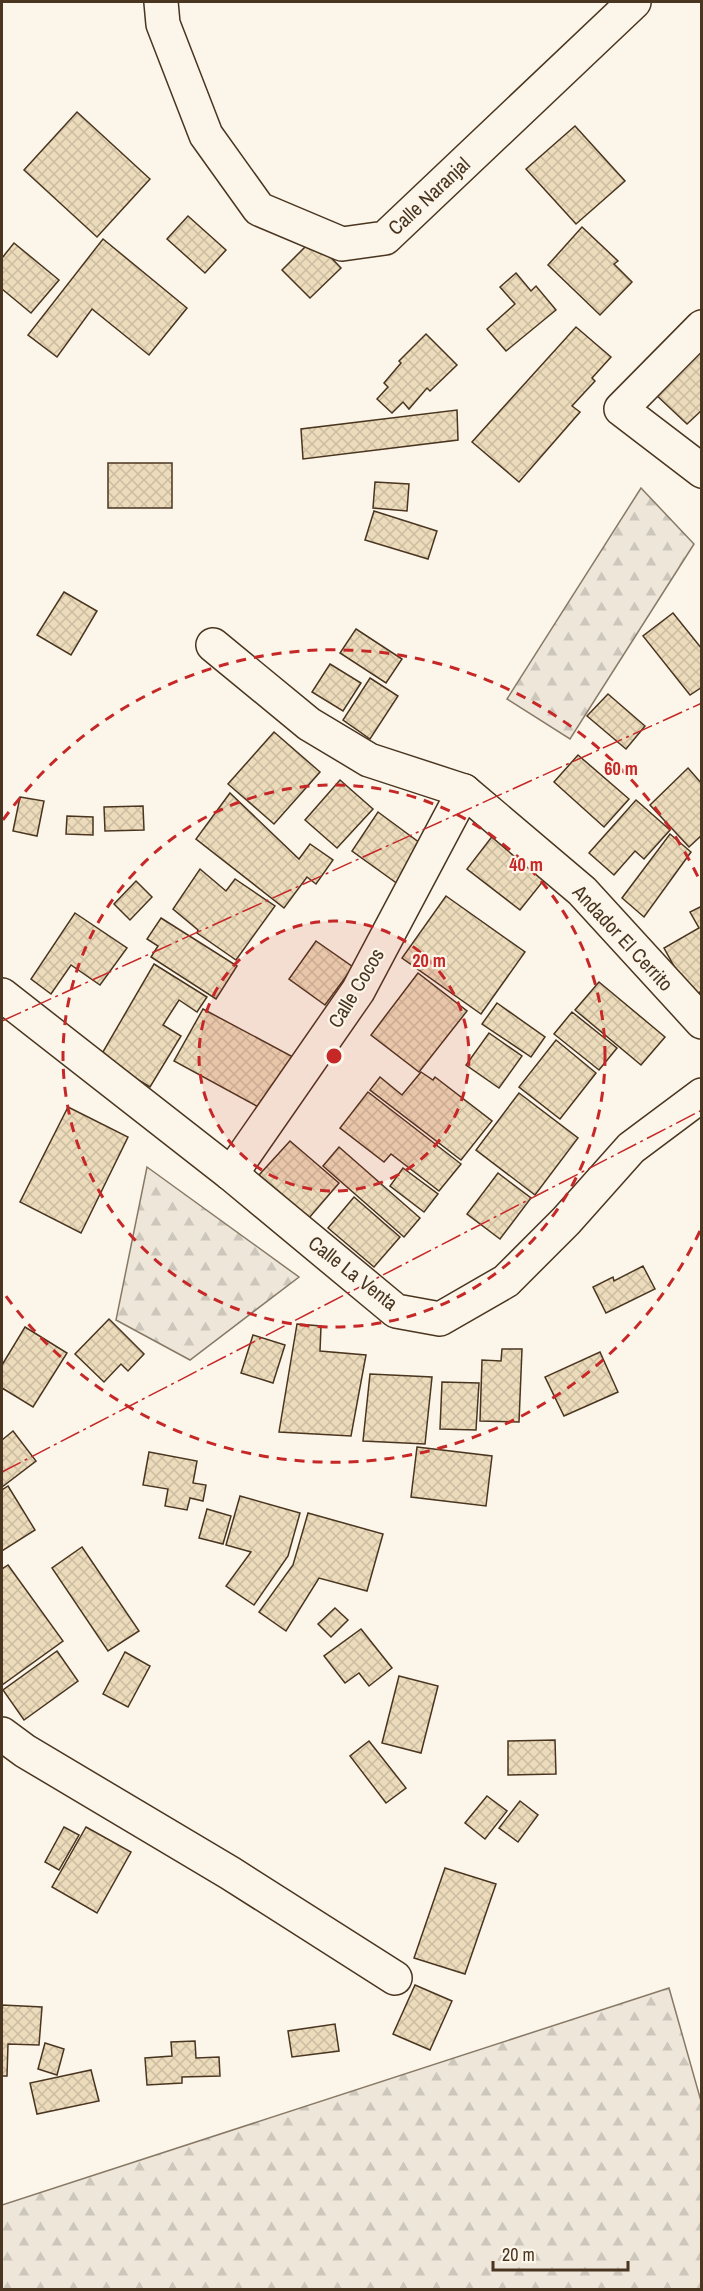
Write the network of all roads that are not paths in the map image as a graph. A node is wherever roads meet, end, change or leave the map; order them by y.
1 (161, 2) edge
2 (634, 2) edge
3 (702, 327) edge
4 (702, 471) edge
5 (213, 645) dead end
6 (464, 791) junction
7 (2, 995) edge
8 (702, 1022) edge
9 (702, 1095) edge
10 (231, 1174) junction
11 (2, 1734) edge
12 (395, 1978) dead end

1 - 2 street, Calle Naranjal
3 - 4 street
5 - 6 street, Andador El Cerrito
6 - 8 street, Andador El Cerrito
6 - 10 street, Calle Cocos
7 - 10 street, Calle La Venta
9 - 10 street, Calle La Venta
11 - 12 street

